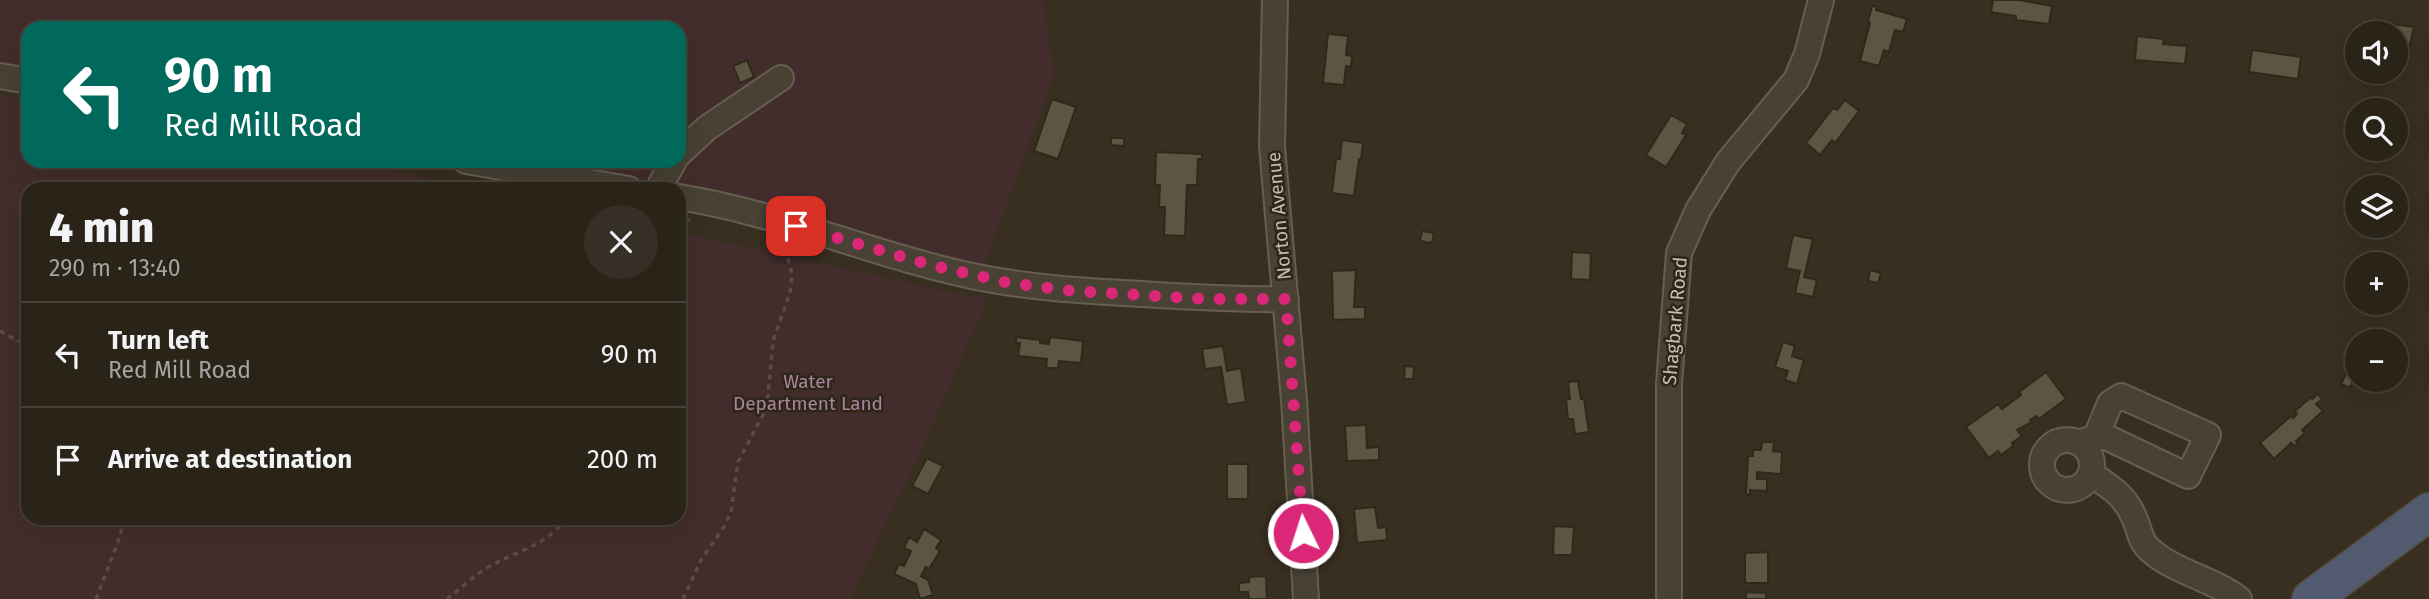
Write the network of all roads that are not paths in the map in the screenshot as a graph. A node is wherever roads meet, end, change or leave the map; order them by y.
1 (1275, 0) edge
2 (1821, 0) edge
3 (0, 76) edge
4 (781, 78) dead end
5 (21, 80) edge
6 (686, 148) edge
7 (507, 168) edge
8 (588, 182) edge
9 (686, 199) edge
10 (1286, 299) junction
11 (2091, 474) junction
12 (2429, 512) edge
13 (1306, 599) edge
14 (1669, 599) edge
15 (2239, 599) edge
16 (2311, 599) edge

1 - 10 street, Norton Avenue
2 - 14 street, Shagbark Road
3 - 5 street
4 - 6 street
7 - 8 street
9 - 10 street
10 - 13 street, Norton Avenue
11 - 11 street
11 - 15 street
12 - 16 highway

